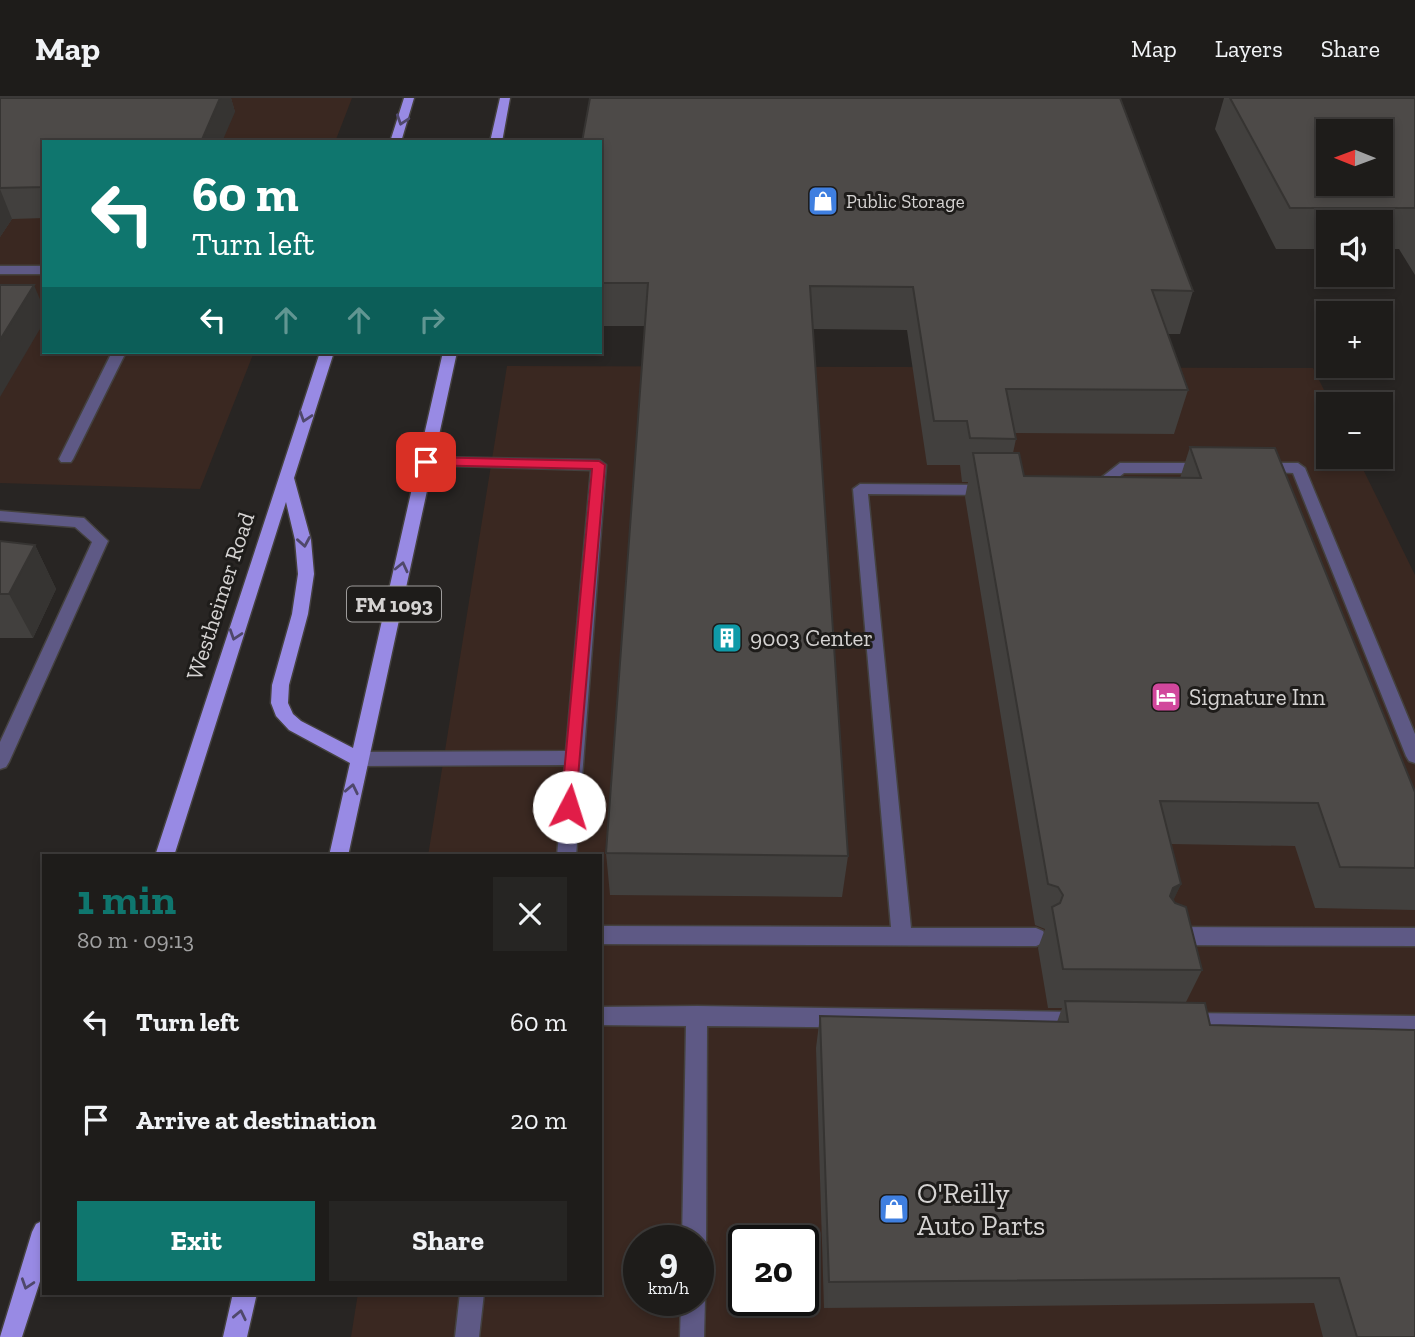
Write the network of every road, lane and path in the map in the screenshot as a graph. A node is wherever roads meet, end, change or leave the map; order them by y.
1 (409, 98) edge
2 (505, 98) edge
3 (396, 140) edge
4 (496, 140) edge
5 (0, 270) edge
6 (42, 270) edge
7 (118, 354) edge
8 (326, 354) edge
9 (450, 354) edge
10 (66, 459) dead end
11 (426, 462) junction
12 (286, 477) junction
13 (1012, 490) edge
14 (1081, 490) edge
15 (0, 516) edge
16 (1415, 756) edge
17 (358, 758) junction
18 (573, 758) junction
19 (0, 762) edge
20 (165, 854) edge
21 (338, 854) edge
22 (566, 854) edge
23 (602, 935) edge
24 (902, 936) junction
25 (1164, 936) edge
26 (1036, 937) dead end
27 (1415, 937) edge
28 (697, 1015) junction
29 (602, 1016) edge
30 (1097, 1021) edge
31 (1167, 1022) edge
32 (1415, 1026) edge
33 (694, 1225) edge
34 (42, 1238) edge
35 (245, 1295) edge
36 (472, 1295) edge
37 (693, 1316) edge
38 (10, 1337) edge
39 (235, 1337) edge
40 (467, 1337) edge
41 (692, 1337) edge

1 -> 3 main road
2 - 4 main road
5 - 6 lane
7 - 10 lane
8 -> 12 main road, Westheimer Road
9 - 11 main road, FM 1093
17 -> 11 main road, FM 1093
11 - 18 lane
12 -> 17 main road
12 -> 20 main road, Westheimer Road
13 - 24 lane
14 - 16 lane
15 - 19 lane
17 - 18 lane
21 -> 17 main road, FM 1093
18 - 22 lane
23 - 24 lane
24 - 26 lane
25 - 27 lane
28 - 29 lane
28 - 30 lane
28 - 33 lane
31 - 32 lane
34 -> 38 main road
39 -> 35 main road
36 - 40 lane
37 - 41 lane

